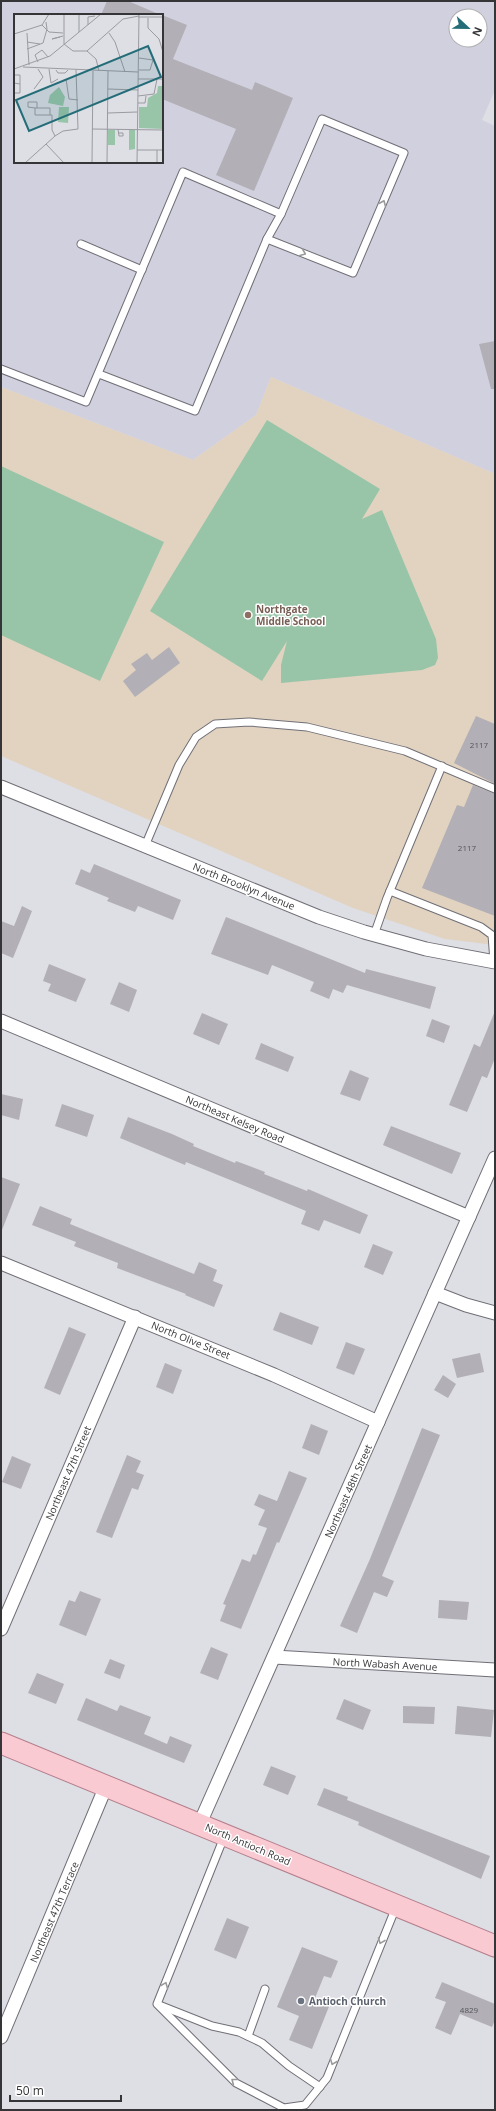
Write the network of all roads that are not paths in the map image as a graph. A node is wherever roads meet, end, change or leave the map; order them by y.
1 (281, 214) junction
2 (267, 239) junction
3 (80, 244) dead end
4 (142, 270) junction
5 (1, 369) edge
6 (98, 374) junction
7 (442, 766) junction
8 (1, 786) edge
9 (495, 789) edge
10 (145, 846) junction
11 (390, 891) junction
12 (374, 935) junction
13 (494, 962) edge
14 (1, 1022) edge
15 (495, 1158) edge
16 (469, 1217) junction
17 (1, 1263) edge
18 (435, 1293) junction
19 (495, 1313) edge
20 (135, 1317) junction
21 (378, 1422) junction
22 (1, 1629) edge
23 (274, 1657) junction
24 (495, 1670) edge
25 (1, 1743) edge
26 (106, 1786) junction
27 (200, 1824) junction
28 (225, 1834) junction
29 (396, 1905) junction
30 (495, 1946) edge
31 (265, 1989) dead end
32 (157, 2004) junction
33 (248, 2036) junction
34 (1, 2037) edge
35 (320, 2087) junction

1 - 2 lane
2 -> 1 lane
1 - 4 lane
2 - 6 lane
3 - 4 lane
4 - 6 lane
5 - 6 lane
7 - 9 lane
7 - 10 lane
7 - 11 lane
8 - 10 street, North Brooklyn Avenue
10 - 12 street, North Brooklyn Avenue
11 - 12 lane
11 - 13 lane
12 - 13 street, North Brooklyn Avenue
14 - 16 street, Northeast Kelsey Road
15 - 16 street, Northeast 48th Street
16 - 18 street, Northeast 48th Street
17 - 20 street, North Olive Street
18 - 19 street
18 - 21 street, Northeast 48th Street
20 - 21 street, North Olive Street
20 - 22 street, Northeast 47th Street
21 - 23 street, Northeast 48th Street
23 - 24 street, North Wabash Avenue
23 - 27 street, Northeast 48th Street
25 - 26 main road, North Antioch Road
26 - 27 main road, North Antioch Road
26 - 34 street, Northeast 47th Terrace
27 - 28 main road, North Antioch Road
28 - 29 main road, North Antioch Road
32 -> 28 lane
29 - 30 main road, North Antioch Road
29 -> 35 lane
31 - 33 lane
32 - 33 lane
35 -> 32 lane
33 - 35 lane

